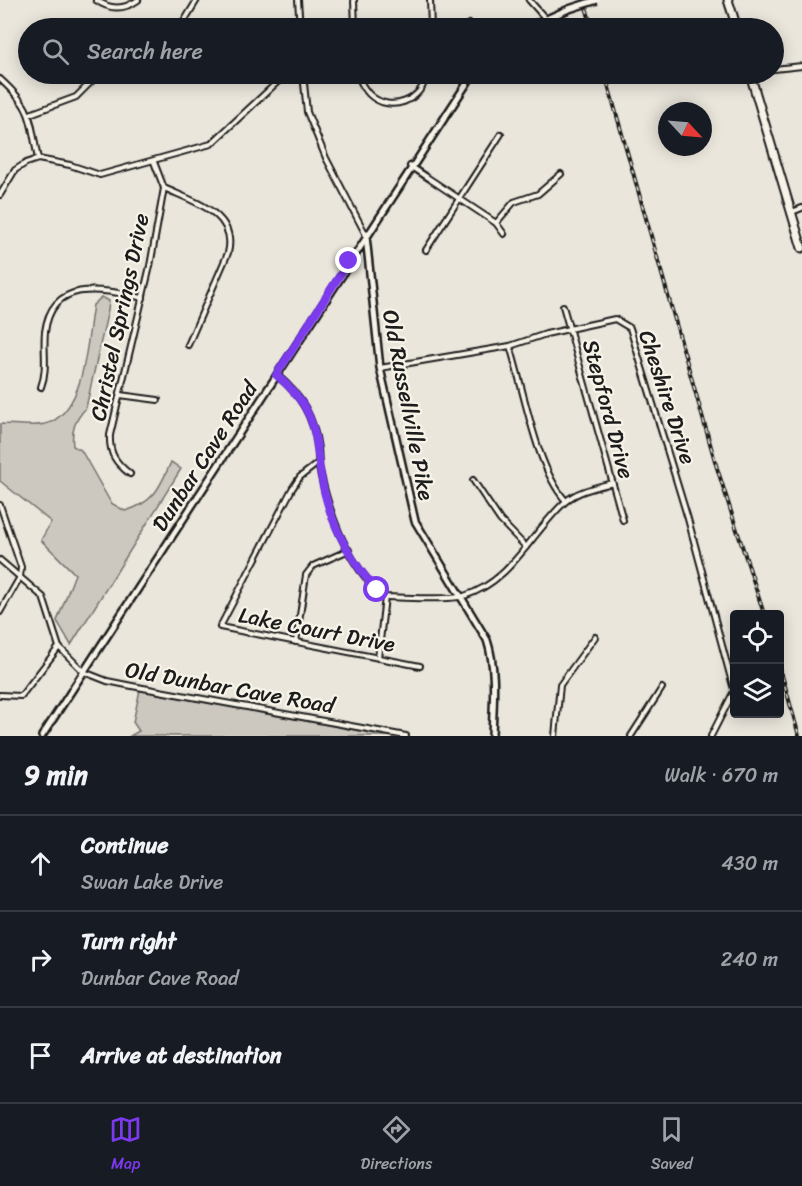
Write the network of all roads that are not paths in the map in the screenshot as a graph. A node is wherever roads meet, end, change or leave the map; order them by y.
1 (96, 0) edge
2 (138, 0) edge
3 (197, 0) edge
4 (298, 0) edge
5 (354, 0) edge
6 (430, 0) edge
7 (529, 0) edge
8 (597, 0) edge
9 (728, 0) edge
10 (186, 18) edge
11 (299, 18) edge
12 (354, 18) edge
13 (431, 18) edge
14 (545, 18) joint
15 (733, 18) edge
16 (802, 66) edge
17 (784, 68) edge
18 (0, 79) edge
19 (89, 84) edge
20 (275, 84) edge
21 (304, 84) edge
22 (362, 84) edge
23 (424, 84) edge
24 (466, 84) edge
25 (753, 84) edge
26 (30, 114) junction
27 (501, 134) dead end
28 (38, 159) junction
29 (154, 162) junction
30 (410, 166) junction
31 (561, 174) dead end
32 (164, 188) junction
33 (0, 195) edge
34 (460, 198) junction
35 (802, 208) edge
36 (792, 213) junction
37 (496, 223) junction
38 (504, 234) dead end
39 (366, 235) junction
40 (802, 248) edge
41 (426, 250) dead end
42 (143, 298) junction
43 (563, 306) dead end
44 (570, 329) junction
45 (188, 345) dead end
46 (510, 346) junction
47 (380, 368) junction
48 (276, 375) junction
49 (41, 387) dead end
50 (120, 395) junction
51 (158, 400) dead end
52 (318, 463) junction
53 (130, 474) dead end
54 (473, 480) dead end
55 (612, 483) junction
56 (566, 501) junction
57 (0, 505) edge
58 (623, 520) dead end
59 (526, 547) junction
60 (349, 550) junction
61 (0, 560) edge
62 (20, 577) junction
63 (385, 597) junction
64 (462, 597) junction
65 (1, 609) edge
66 (595, 637) dead end
67 (296, 642) junction
68 (58, 647) junction
69 (378, 658) junction
70 (420, 666) dead end
71 (84, 672) junction
72 (730, 673) edge
73 (662, 688) dead end
74 (0, 695) edge
75 (730, 700) edge
76 (42, 736) edge
77 (406, 736) edge
78 (492, 736) edge
79 (555, 736) edge
80 (631, 736) edge
81 (711, 736) edge

1 - 2 street
3 - 10 street
4 - 11 street
5 - 12 street
6 - 13 street
7 - 14 street
8 - 14 main road, bridge
9 - 15 highway
16 - 17 street
18 - 26 street
19 - 26 street
20 - 29 street
21 - 39 street, Old Russellville Pike
22 - 23 street
24 - 30 main road, Dunbar Cave Road
25 - 36 highway
26 - 28 street
27 - 34 street
28 - 29 street
28 - 33 street
29 - 32 street, Christel Springs Drive
30 - 34 street
30 - 39 main road, Dunbar Cave Road
31 - 37 street
32 - 42 street, Christel Springs Drive
32 - 45 street
34 - 37 street
34 - 41 street
35 - 36 street
36 - 40 highway
37 - 38 street
39 - 47 main road, Old Russellville Pike
39 - 48 main road, Dunbar Cave Road
42 - 49 street
42 - 50 street, Christel Springs Drive
43 - 44 street, Stepford Drive
44 - 46 street, Cheshire Drive
44 - 55 street, Stepford Drive
44 - 72 street, Cheshire Drive
46 - 47 street, Cheshire Drive
46 - 56 street
47 - 64 main road, Old Russellville Pike
48 - 52 street
48 - 71 main road, Dunbar Cave Road
50 - 51 street
50 - 53 street, Christel Springs Drive
52 - 60 street
52 - 67 street, Lake Court Drive
54 - 59 street
55 - 56 street
55 - 58 street, Stepford Drive
56 - 59 street
57 - 62 street
59 - 64 street
60 - 63 street
60 - 67 street
61 - 62 street
62 - 65 street
62 - 68 street
63 - 64 street
63 - 69 street
64 - 78 main road, Old Russellville Pike
66 - 79 street
67 - 69 street, Lake Court Drive
68 - 71 street
68 - 74 street
69 - 70 street, Lake Court Drive
71 - 76 main road, Dunbar Cave Road
71 - 77 street, Old Dunbar Cave Road
73 - 80 street
75 - 81 street, Cheshire Drive

